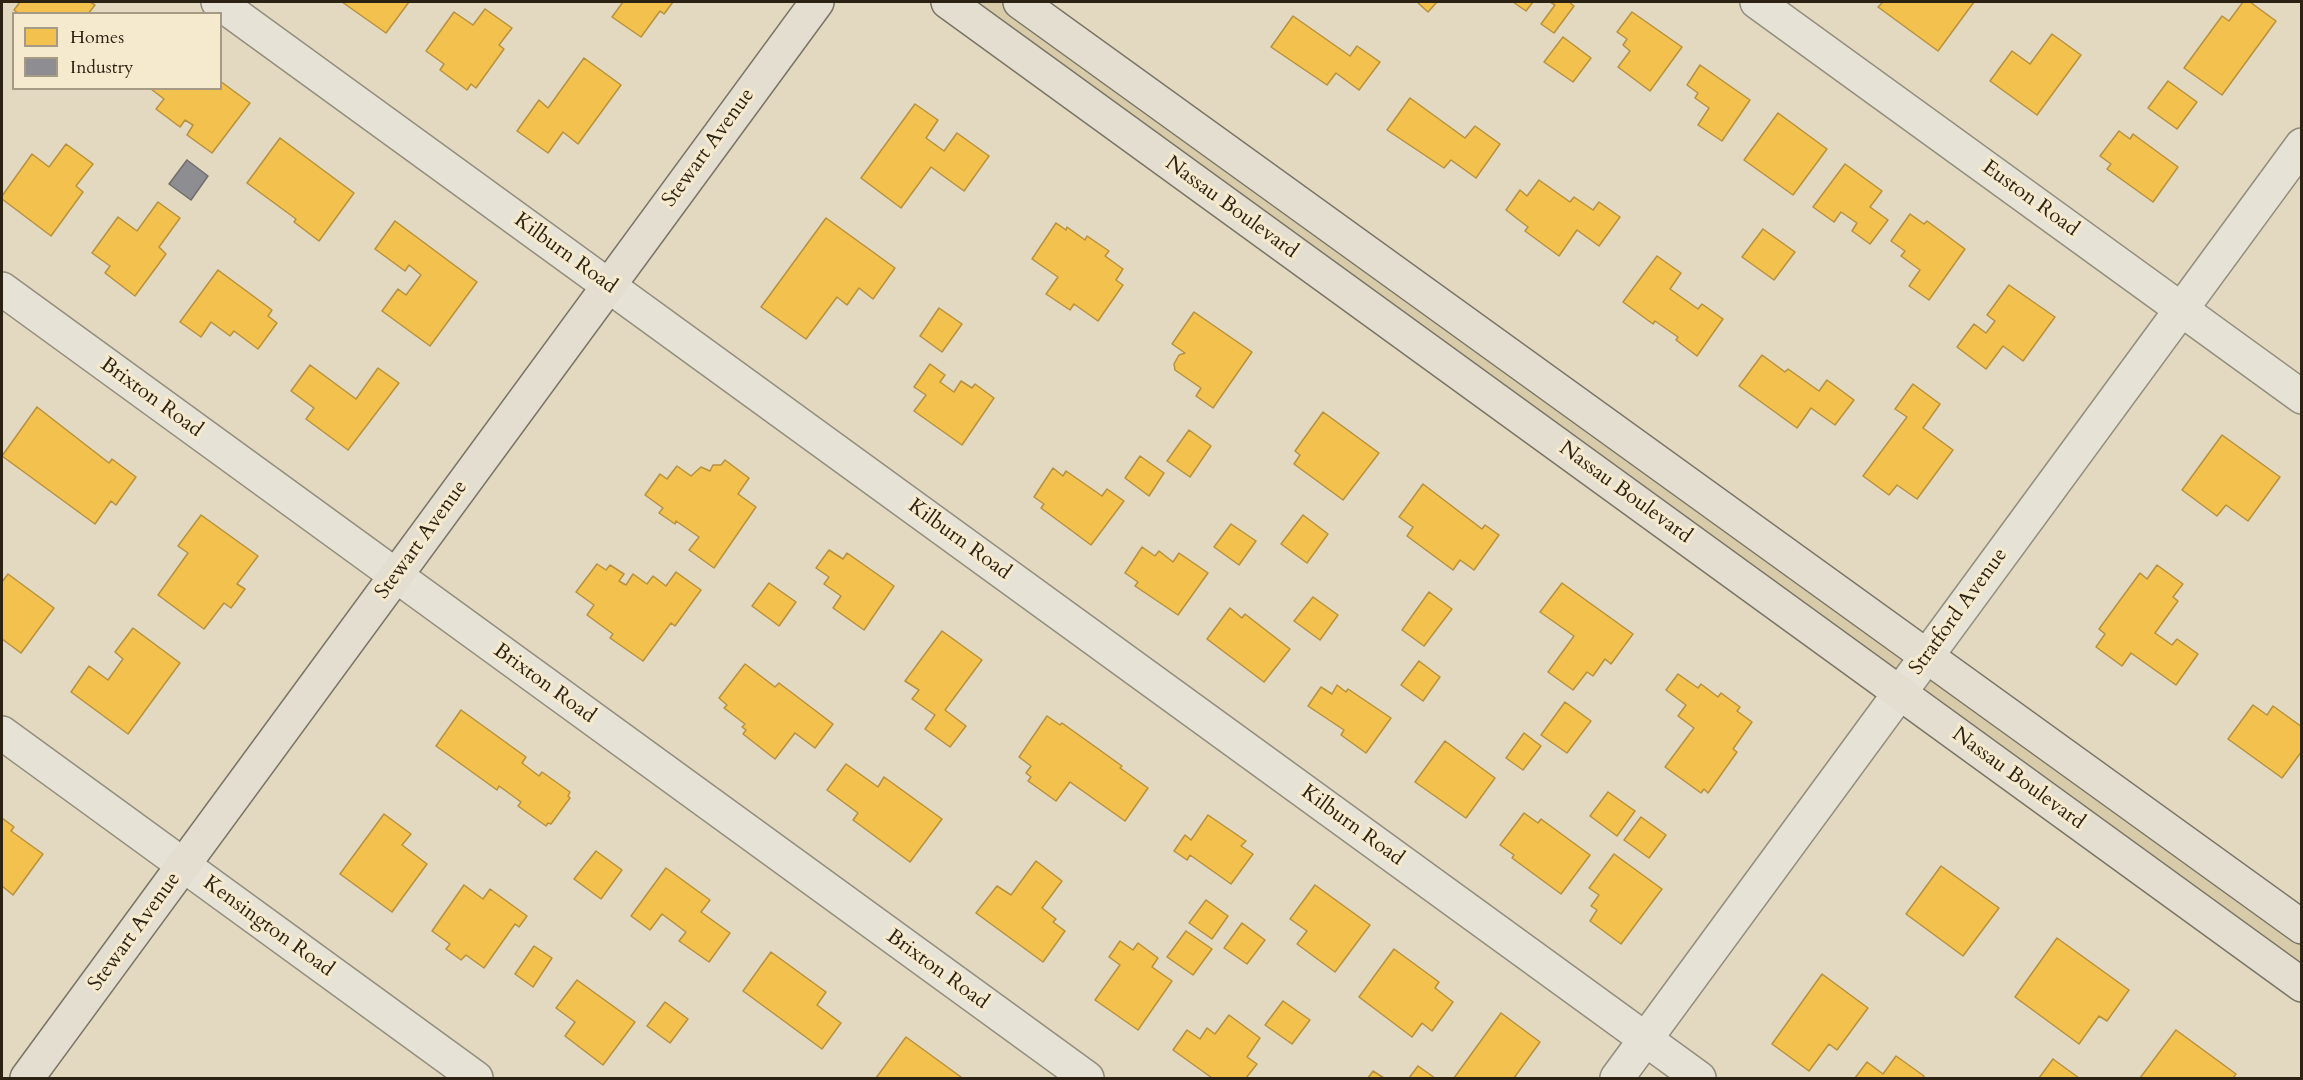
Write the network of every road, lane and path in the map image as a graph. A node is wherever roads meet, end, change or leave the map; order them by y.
1 (219, 2) edge
2 (817, 2) edge
3 (948, 2) edge
4 (1020, 2) edge
5 (1757, 2) edge
6 (2301, 145) edge
7 (609, 286) junction
8 (2, 289) edge
9 (2181, 309) junction
10 (2301, 398) edge
11 (396, 576) junction
12 (1927, 655) junction
13 (1900, 692) junction
14 (2, 733) edge
15 (183, 866) junction
16 (2301, 927) edge
17 (2301, 985) edge
18 (1645, 1040) junction
19 (27, 1078) edge
20 (476, 1078) edge
21 (1087, 1078) edge
22 (1617, 1078) edge
23 (1699, 1078) edge

1 - 7 street, Kilburn Road
2 - 7 main road, Stewart Avenue
3 - 13 main road, Nassau Boulevard
4 - 12 main road, Nassau Boulevard
5 - 9 street, Euston Road
6 - 9 street, Stratford Avenue
7 - 11 main road, Stewart Avenue
7 - 18 street, Kilburn Road
8 - 11 street, Brixton Road
9 - 10 street, Euston Road
9 - 12 street, Stratford Avenue
11 - 15 main road, Stewart Avenue
11 - 21 street, Brixton Road
12 - 13 street, Stratford Avenue
12 - 16 main road, Nassau Boulevard
13 - 17 main road, Nassau Boulevard
13 - 18 street, Stratford Avenue
14 - 15 street, Kensington Road
15 - 19 main road, Stewart Avenue
15 - 20 street, Kensington Road
18 - 22 street, Stratford Avenue
18 - 23 street, Kilburn Road

